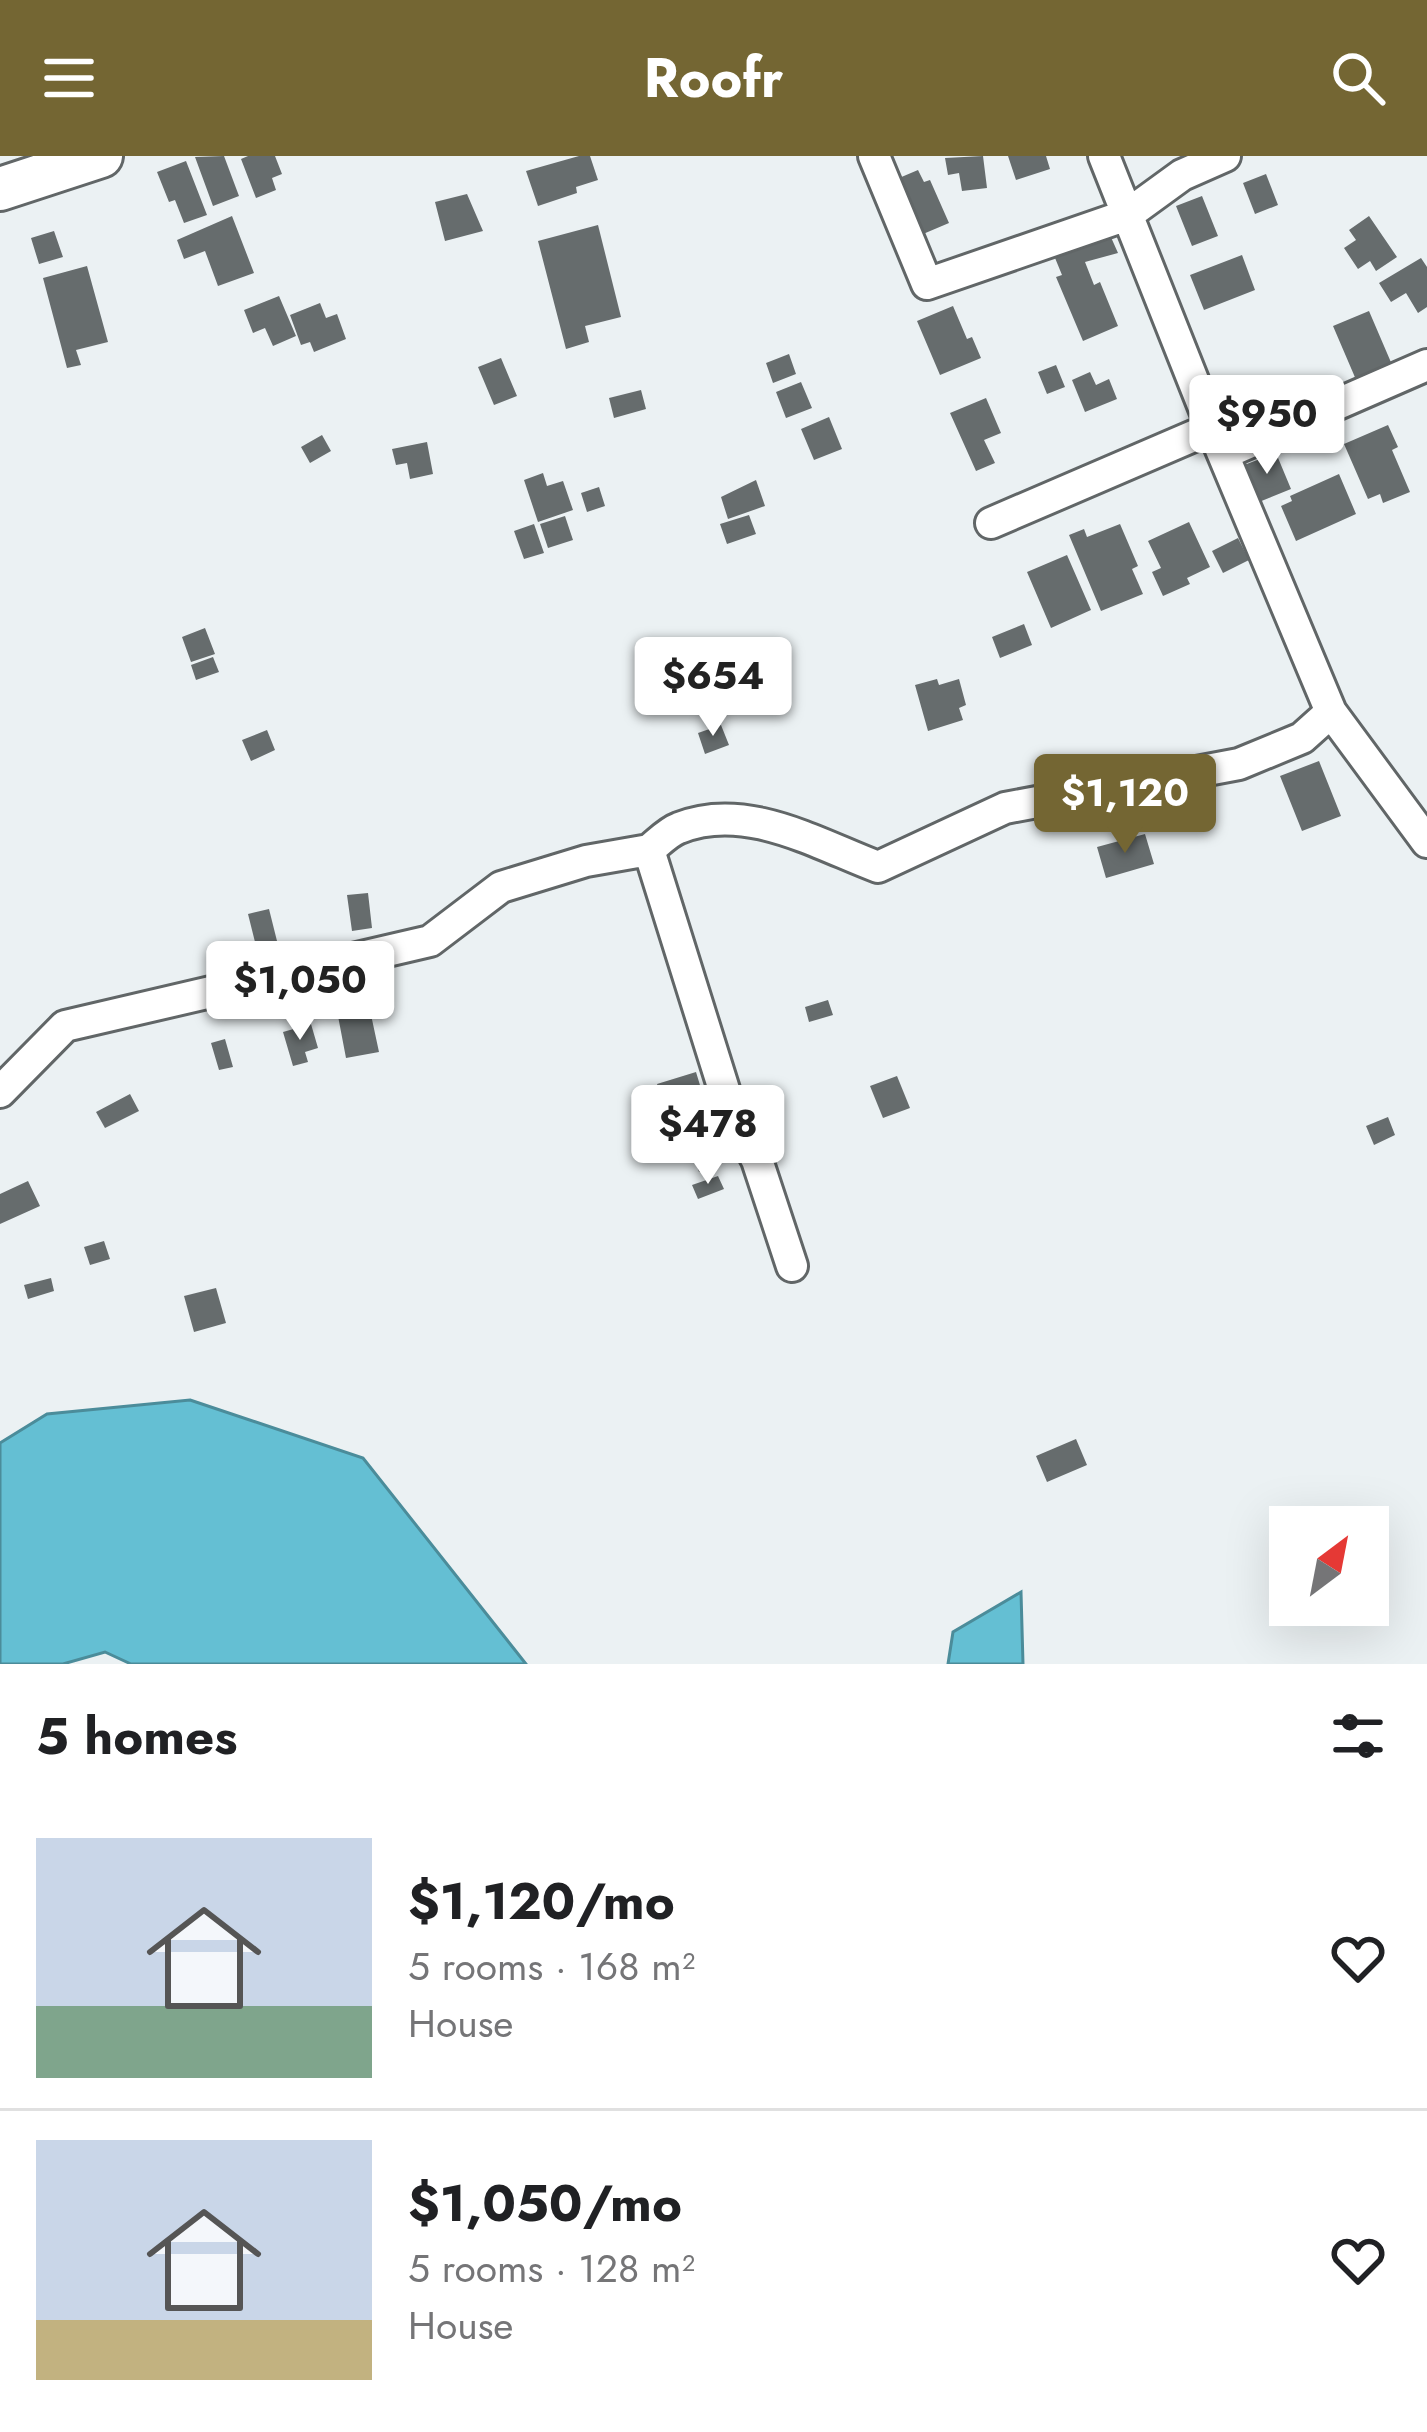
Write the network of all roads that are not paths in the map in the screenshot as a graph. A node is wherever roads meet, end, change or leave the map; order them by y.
1 (101, 156) edge
2 (874, 156) edge
3 (1104, 156) edge
4 (1225, 156) edge
5 (0, 189) edge
6 (1127, 215) junction
7 (1427, 365) edge
8 (1217, 441) junction
9 (991, 523) dead end
10 (1331, 712) junction
11 (1427, 842) edge
12 (649, 850) junction
13 (0, 1092) edge
14 (792, 1266) dead end

1 - 5 main road
2 - 6 street
3 - 6 street
4 - 6 street
6 - 8 street
7 - 8 street
8 - 9 street
8 - 10 street
10 - 11 street
10 - 12 street
12 - 13 street
12 - 14 street

